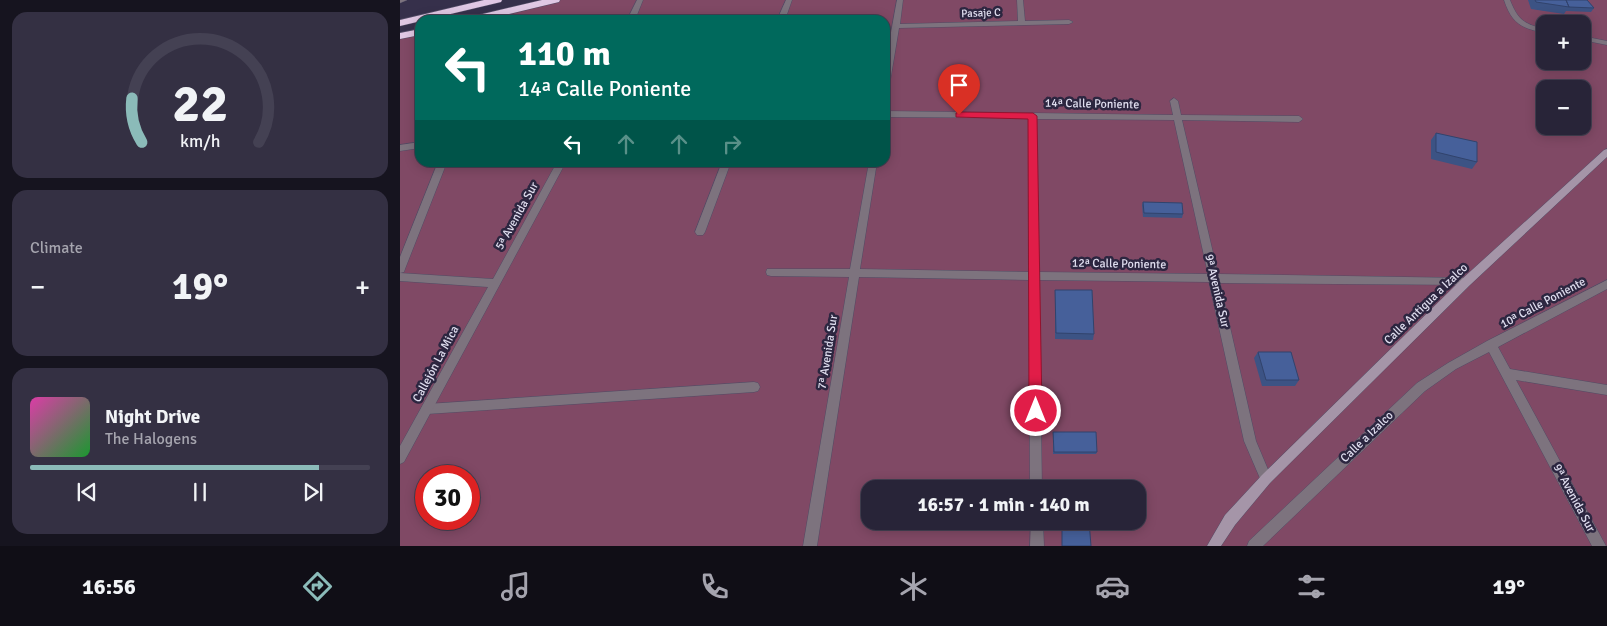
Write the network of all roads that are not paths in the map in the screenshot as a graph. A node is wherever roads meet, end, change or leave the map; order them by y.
1 (404, 0) edge
2 (498, 0) edge
3 (556, 0) edge
4 (640, 0) edge
5 (789, 0) edge
6 (900, 0) edge
7 (1020, 0) edge
8 (1507, 0) edge
9 (400, 1) edge
10 (434, 15) edge
11 (506, 15) edge
12 (633, 15) edge
13 (783, 15) edge
14 (415, 19) edge
15 (1069, 22) dead end
16 (400, 23) edge
17 (1022, 23) junction
18 (895, 26) junction
19 (1536, 28) edge
20 (415, 33) edge
21 (400, 36) edge
22 (1591, 40) edge
23 (1607, 43) edge
24 (890, 57) edge
25 (1174, 101) dead end
26 (890, 114) edge
27 (1033, 116) junction
28 (1177, 117) junction
29 (1299, 119) dead end
30 (415, 146) edge
31 (400, 148) edge
32 (1607, 152) edge
33 (441, 167) edge
34 (559, 167) edge
35 (725, 167) edge
36 (872, 167) edge
37 (700, 232) dead end
38 (400, 269) edge
39 (771, 272) dead end
40 (855, 273) junction
41 (1034, 276) junction
42 (400, 277) edge
43 (1214, 278) junction
44 (1466, 282) junction
45 (496, 283) junction
46 (1607, 284) edge
47 (1491, 344) junction
48 (1506, 373) junction
49 (754, 386) dead end
50 (1607, 390) edge
51 (427, 410) junction
52 (400, 458) edge
53 (1266, 479) junction
54 (1036, 480) edge
55 (1037, 530) edge
56 (810, 546) edge
57 (1037, 546) edge
58 (1214, 546) edge
59 (1254, 546) edge
60 (1599, 546) edge

1 - 9 street
2 - 10 highway
3 - 11 highway
4 - 12 street
5 - 13 street
6 - 18 street
7 - 17 street
8 - 19 street
14 - 16 highway
15 - 17 street, Pasaje C
17 - 18 street, Pasaje C
18 - 24 street
20 - 21 highway
22 - 23 street
25 - 28 street, 9ª Avenida Sur
26 - 27 street, 14ª Calle Poniente
27 - 28 street, 14ª Calle Poniente
27 - 41 street
28 - 29 street, 14ª Calle Poniente
28 - 43 street, 9ª Avenida Sur
30 - 31 street
32 - 44 street, Calle Antigua a Izalco
33 - 38 street
34 - 45 street, 5ª Avenida Sur
35 - 37 street
36 - 40 street, 7ª Avenida Sur
39 - 40 street, 12ª Calle Poniente
40 - 41 street, 12ª Calle Poniente
40 - 56 street, 7ª Avenida Sur
41 - 43 street, 12ª Calle Poniente
41 - 54 street
42 - 45 street
43 - 44 street, 12ª Calle Poniente
43 - 53 street, 9ª Avenida Sur
44 - 53 street, Calle Antigua a Izalco
45 - 51 street, Callejón La Mica
46 - 47 street, 10ª Calle Poniente
47 - 48 street, 9ª Avenida Sur
47 - 59 street, Calle a Izalco
48 - 50 street
48 - 60 street, 9ª Avenida Sur
49 - 51 street
51 - 52 street, Callejón La Mica
53 - 58 street
55 - 57 street

